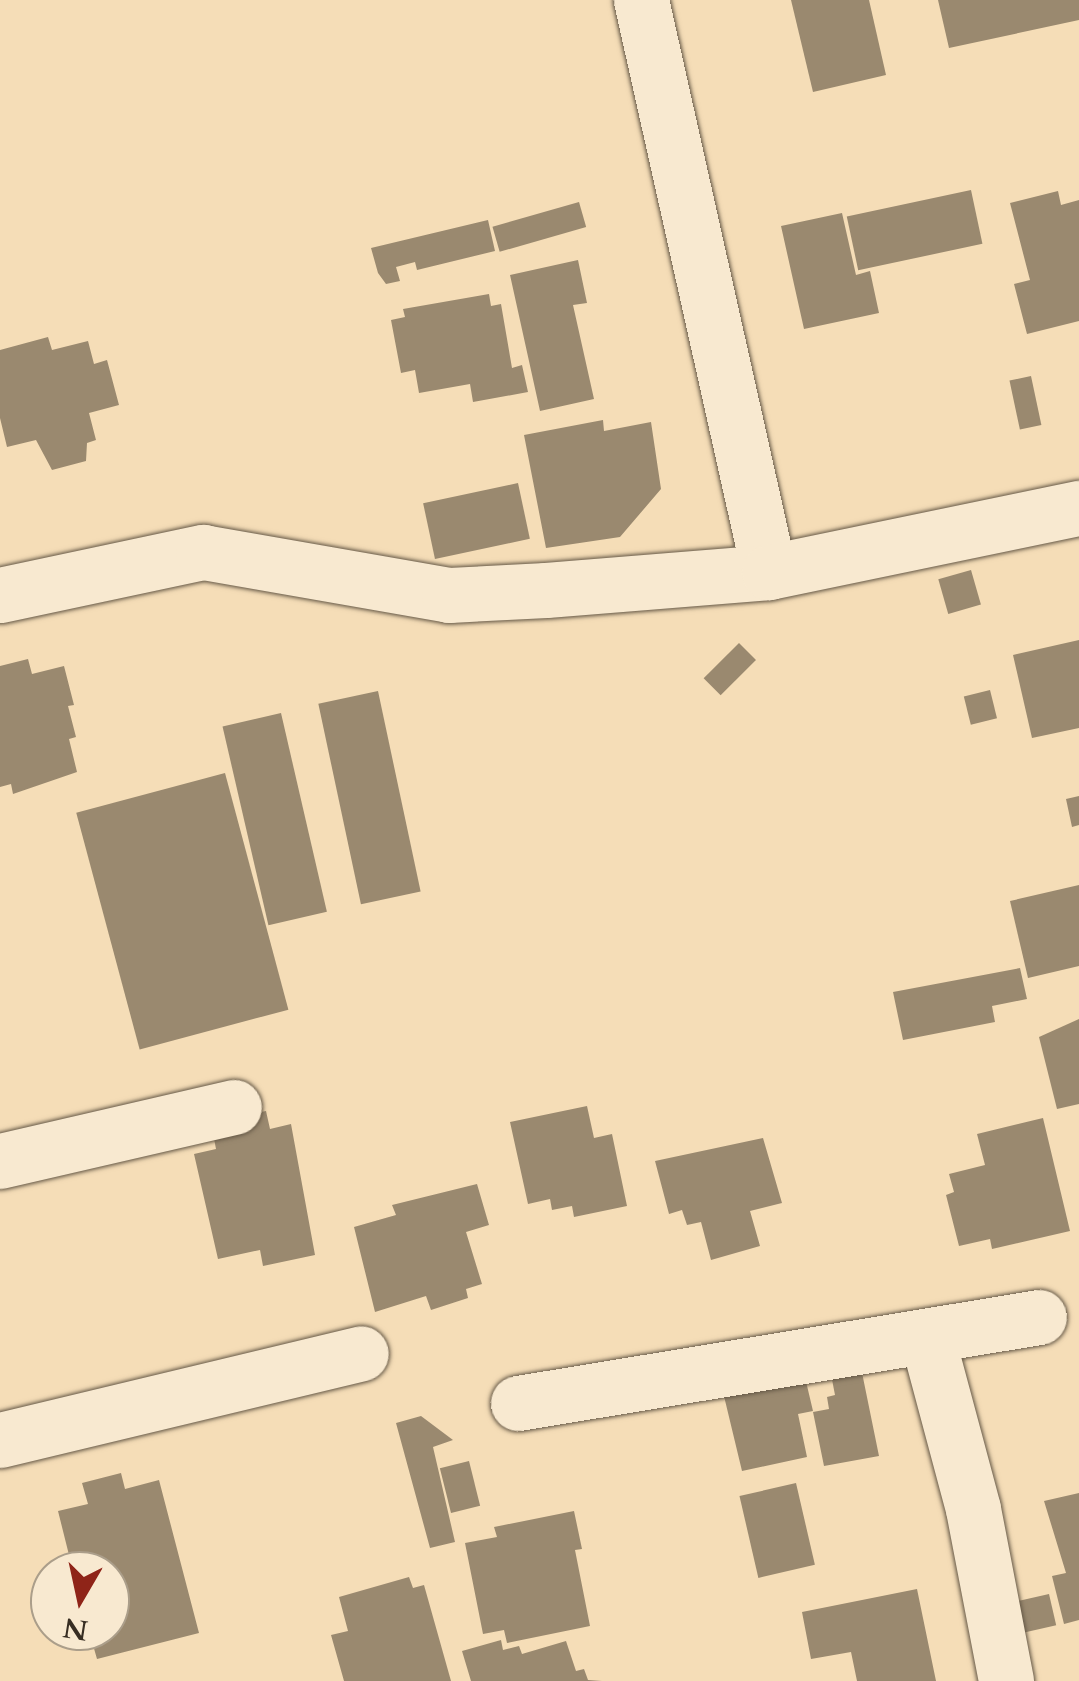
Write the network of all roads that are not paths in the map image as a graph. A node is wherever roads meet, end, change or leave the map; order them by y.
1 (642, 0) edge
2 (1079, 508) edge
3 (769, 572) junction
4 (0, 595) edge
5 (234, 1107) dead end
6 (0, 1161) edge
7 (1040, 1316) dead end
8 (927, 1337) junction
9 (361, 1353) dead end
10 (518, 1404) dead end
11 (0, 1440) edge
12 (1006, 1681) edge

1 - 3 street
2 - 3 street
3 - 4 street
5 - 6 street
7 - 8 street
8 - 10 street
8 - 12 street
9 - 11 street

